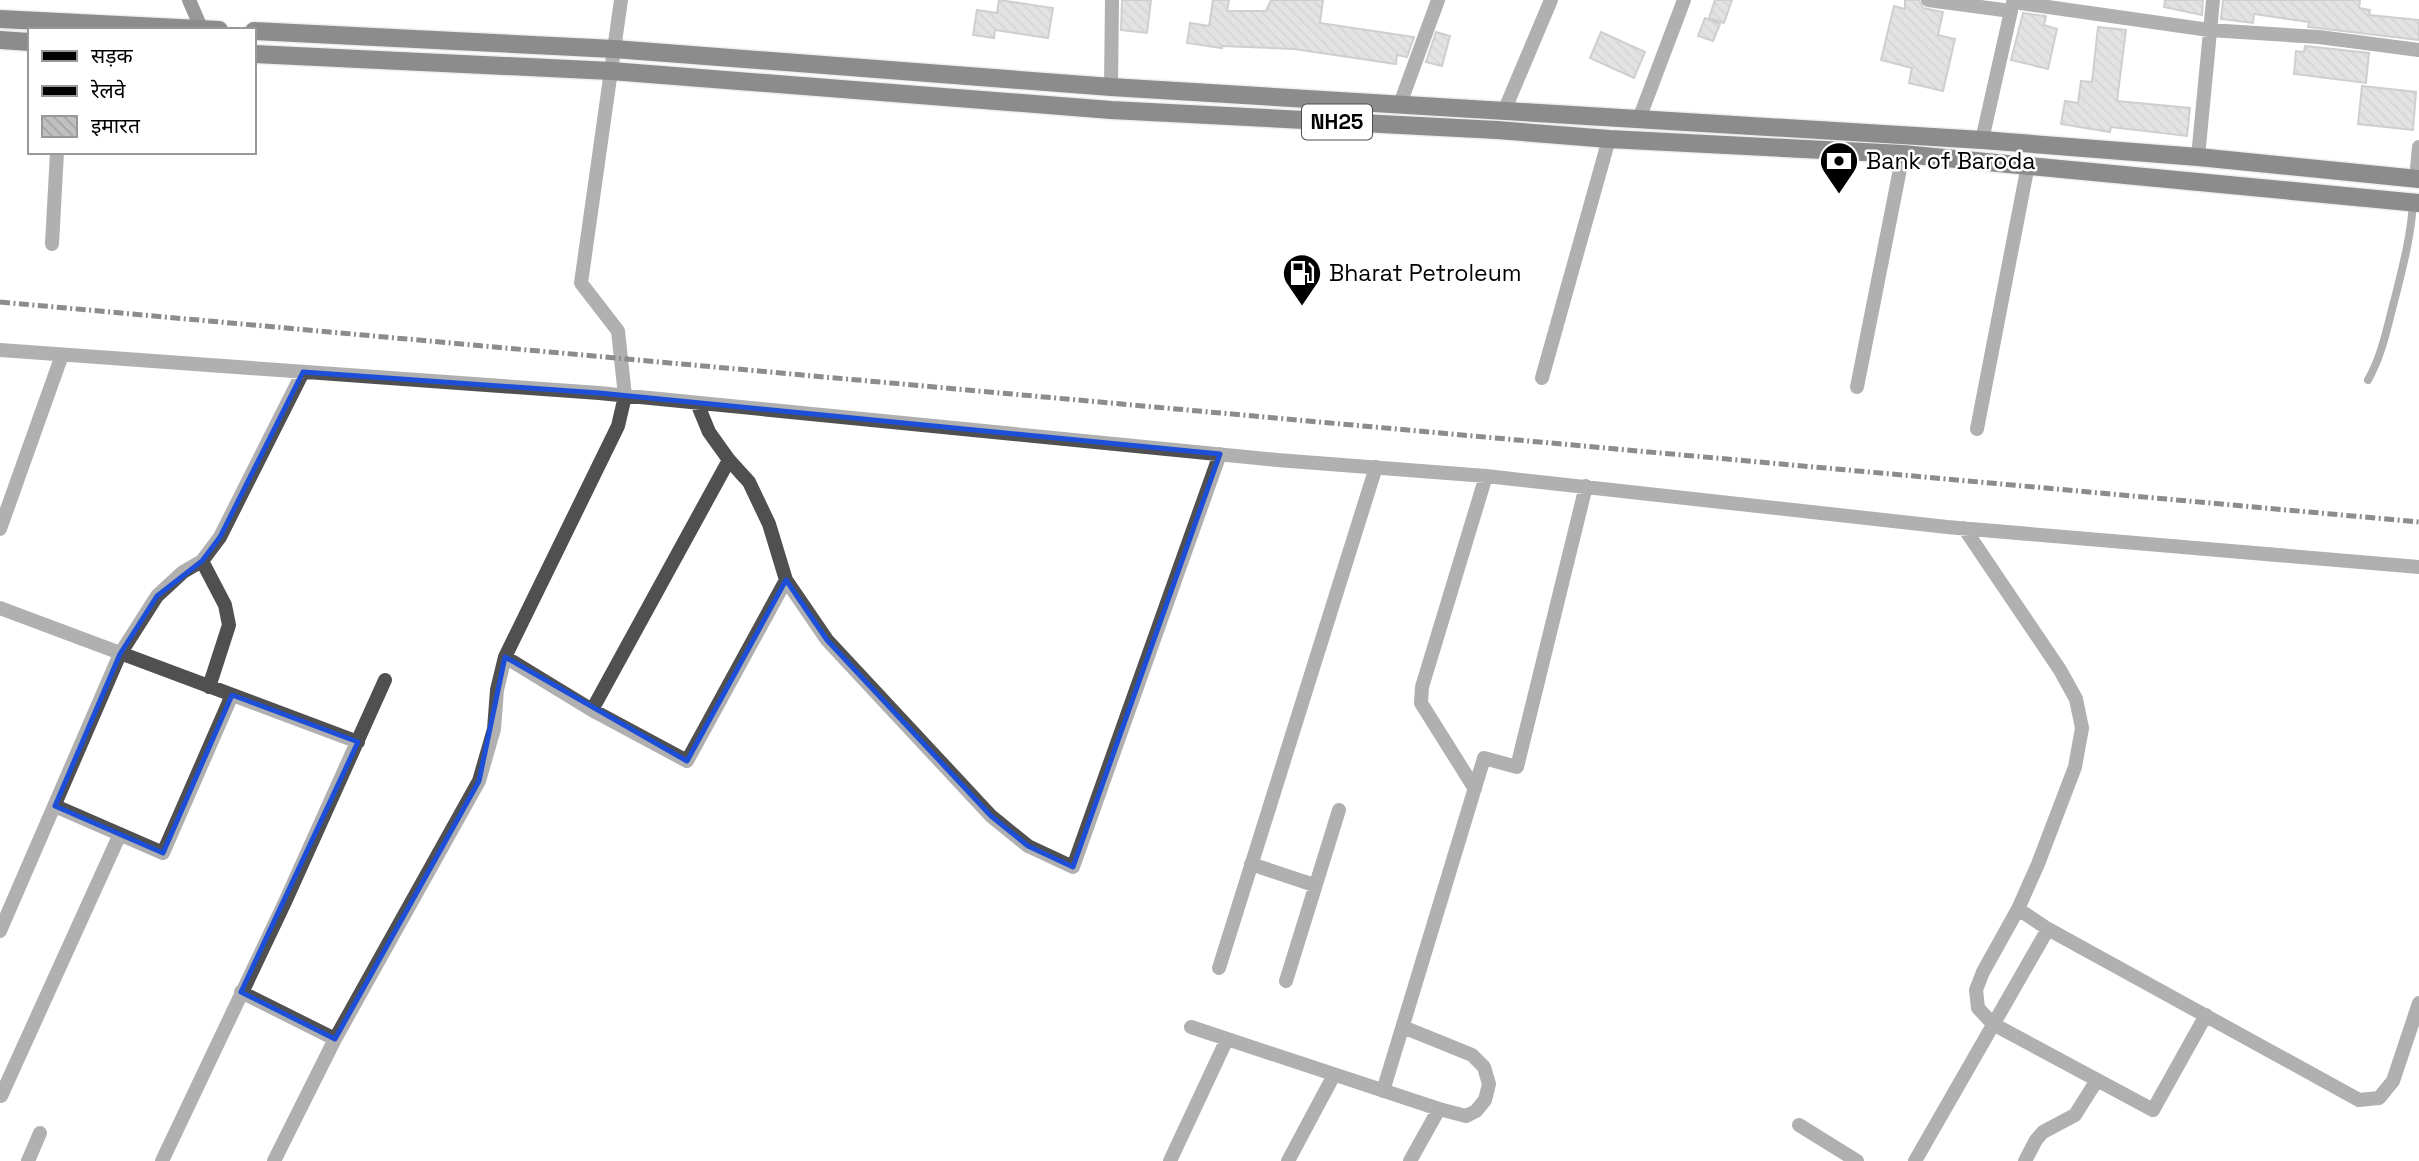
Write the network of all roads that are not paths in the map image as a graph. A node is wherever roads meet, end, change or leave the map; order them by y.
1 (189, 0) edge
2 (621, 0) edge
3 (1112, 0) edge
4 (1438, 0) edge
5 (1551, 0) edge
6 (1684, 0) edge
7 (1928, 0) edge
8 (2213, 0) edge
9 (2013, 4) edge
10 (0, 19) edge
11 (182, 28) edge
12 (202, 28) edge
13 (2209, 30) junction
14 (256, 32) edge
15 (0, 40) edge
16 (28, 41) edge
17 (614, 50) junction
18 (2419, 50) edge
19 (256, 54) edge
20 (611, 71) junction
21 (1111, 87) junction
22 (1400, 104) junction
23 (1505, 109) junction
24 (1639, 119) junction
25 (1609, 139) junction
26 (1982, 140) junction
27 (2419, 147) edge
28 (57, 154) edge
29 (1903, 154) junction
30 (2198, 157) junction
31 (2028, 165) junction
32 (2417, 179) edge
33 (2416, 203) edge
34 (52, 244) dead end
35 (0, 350) edge
36 (62, 355) junction
37 (303, 372) junction
38 (1542, 378) dead end
39 (2368, 380) dead end
40 (1857, 387) dead end
41 (625, 396) junction
42 (697, 403) junction
43 (1977, 429) dead end
44 (1220, 454) junction
45 (729, 460) junction
46 (1376, 467) junction
47 (1486, 476) junction
48 (1586, 486) junction
49 (1964, 528) junction
50 (0, 529) edge
51 (202, 561) junction
52 (2419, 567) edge
53 (786, 580) junction
54 (0, 608) edge
55 (120, 654) junction
56 (505, 657) junction
57 (385, 680) dead end
58 (209, 687) junction
59 (232, 695) junction
60 (592, 710) junction
61 (358, 742) junction
62 (1475, 789) junction
63 (55, 806) junction
64 (1339, 810) dead end
65 (120, 834) junction
66 (1251, 864) junction
67 (1314, 885) junction
68 (2018, 909) junction
69 (2048, 929) junction
70 (0, 931) edge
71 (1219, 968) dead end
72 (1286, 981) dead end
73 (241, 992) junction
74 (2419, 1003) edge
75 (2206, 1015) junction
76 (1993, 1024) junction
77 (1191, 1027) dead end
78 (1403, 1027) junction
79 (2413, 1037) edge
80 (335, 1039) junction
81 (1227, 1039) junction
82 (1334, 1075) junction
83 (2097, 1080) junction
84 (1383, 1091) junction
85 (1, 1096) edge
86 (1439, 1109) junction
87 (1799, 1125) dead end
88 (40, 1133) dead end
89 (29, 1161) edge
90 (162, 1161) edge
91 (274, 1161) edge
92 (1170, 1161) edge
93 (1288, 1161) edge
94 (1410, 1161) edge
95 (1857, 1161) edge
96 (1915, 1161) edge
97 (2025, 1161) edge

1 - 12 street
2 - 17 street
3 - 21 street
4 - 22 street
5 - 23 street
6 - 24 street
7 - 9 street
8 - 13 street
9 - 13 street
9 - 26 street
10 - 11 main road
13 - 18 street
13 - 30 street
14 - 17 main road, NH25
15 - 16 main road
17 - 20 street
17 - 21 main road, NH25
19 - 20 main road, NH25
20 - 25 main road, NH25
20 - 41 street
21 - 22 main road, NH25
22 - 23 main road, NH25
23 - 24 main road, NH25
24 - 26 main road, NH25
25 - 29 main road, NH25
25 - 38 street
26 - 30 main road, NH25
27 - 32 street
28 - 34 street
29 - 31 main road, NH25
29 - 40 street
30 - 32 main road, NH25
31 - 33 main road, NH25
31 - 43 street
33 - 39 lane
35 - 36 street
36 - 37 street
36 - 50 street
37 - 41 street
37 - 51 street
41 - 42 street
41 - 56 street
42 - 44 street
42 - 45 street
44 - 46 street
44 - 53 street
45 - 53 street
45 - 60 street
46 - 47 street
46 - 66 street
47 - 48 street
47 - 62 street
48 - 49 street
48 - 62 street
49 - 52 street
49 - 68 street
51 - 55 street
51 - 58 street
53 - 60 street
54 - 55 street
55 - 58 street
55 - 63 street
56 - 60 street
56 - 80 street
57 - 61 street
58 - 59 street
59 - 61 street
59 - 65 street
61 - 73 street
62 - 78 street
63 - 65 street
63 - 70 street
64 - 67 street
65 - 85 street
66 - 67 street
66 - 71 street
67 - 72 street
68 - 69 street
68 - 76 street
69 - 75 street
69 - 76 street
73 - 80 street
73 - 90 street
74 - 79 street
75 - 79 street
75 - 83 street
76 - 83 street
76 - 96 street
77 - 81 street
78 - 84 street
78 - 86 street
80 - 91 street
81 - 82 street
81 - 92 street
82 - 84 street
82 - 93 street
83 - 97 street
84 - 86 street
86 - 94 street
87 - 95 street
88 - 89 street

